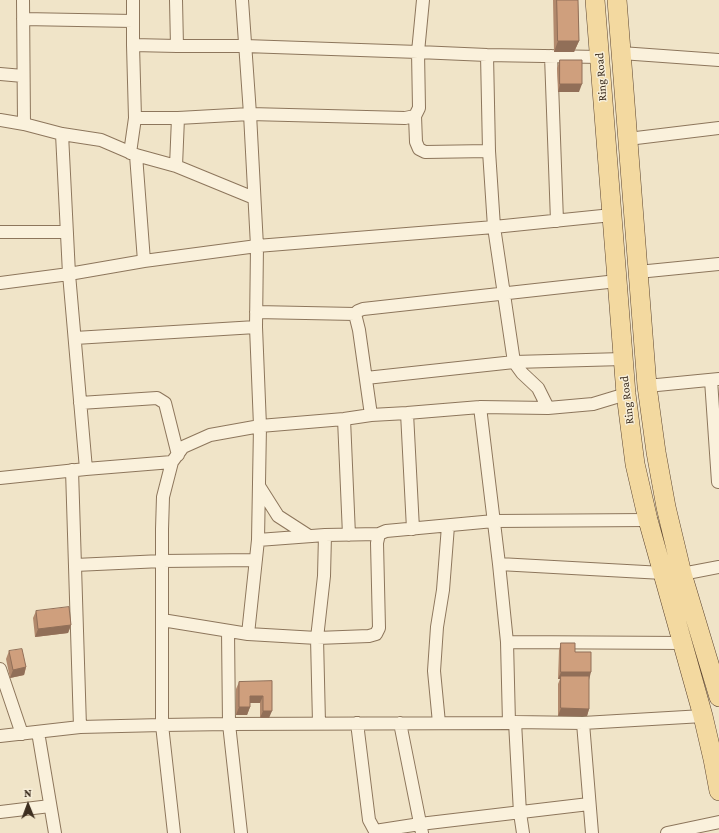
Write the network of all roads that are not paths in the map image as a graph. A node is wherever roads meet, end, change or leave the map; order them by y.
1 (23, 0) edge
2 (133, 0) edge
3 (176, 0) edge
4 (242, 0) edge
5 (423, 0) edge
6 (595, 0) edge
7 (617, 0) edge
8 (23, 19) junction
9 (133, 21) junction
10 (133, 45) junction
11 (178, 46) junction
12 (245, 46) junction
13 (418, 52) junction
14 (621, 53) junction
15 (487, 55) junction
16 (551, 56) junction
17 (600, 57) junction
18 (719, 60) edge
19 (0, 74) edge
20 (23, 76) junction
21 (250, 114) junction
22 (414, 116) junction
23 (135, 118) junction
24 (178, 118) junction
25 (0, 120) edge
26 (24, 124) junction
27 (719, 128) edge
28 (62, 134) junction
29 (628, 139) junction
30 (489, 151) junction
31 (133, 154) junction
32 (176, 166) junction
33 (254, 198) junction
34 (612, 215) junction
35 (557, 221) junction
36 (494, 227) junction
37 (0, 232) edge
38 (67, 232) junction
39 (257, 246) junction
40 (144, 261) junction
41 (719, 264) edge
42 (638, 272) junction
43 (69, 274) junction
44 (617, 281) junction
45 (0, 283) edge
46 (505, 294) junction
47 (256, 312) junction
48 (355, 314) junction
49 (256, 327) junction
50 (75, 338) junction
51 (623, 358) junction
52 (514, 362) junction
53 (366, 378) junction
54 (715, 379) edge
55 (647, 386) junction
56 (626, 394) junction
57 (80, 403) junction
58 (480, 406) junction
59 (548, 408) junction
60 (407, 413) junction
61 (371, 415) junction
62 (344, 419) junction
63 (260, 426) junction
64 (175, 459) junction
65 (86, 468) junction
66 (72, 470) junction
67 (0, 478) edge
68 (718, 482) edge
69 (259, 486) junction
70 (648, 520) junction
71 (494, 521) junction
72 (448, 526) junction
73 (413, 529) junction
74 (379, 534) junction
75 (325, 535) junction
76 (348, 535) junction
77 (309, 536) junction
78 (258, 540) junction
79 (256, 560) junction
80 (162, 561) junction
81 (499, 564) junction
82 (75, 565) junction
83 (719, 567) edge
84 (663, 573) junction
85 (682, 574) junction
86 (162, 620) junction
87 (228, 631) junction
88 (248, 634) junction
89 (317, 638) junction
90 (507, 642) junction
91 (683, 643) junction
92 (0, 670) edge
93 (719, 697) edge
94 (703, 716) junction
95 (319, 723) junction
96 (357, 723) junction
97 (400, 723) junction
98 (439, 723) junction
99 (512, 723) junction
100 (583, 723) junction
101 (230, 724) junction
102 (162, 725) junction
103 (80, 727) junction
104 (38, 732) junction
105 (22, 734) junction
106 (0, 736) edge
107 (719, 791) edge
108 (589, 804) junction
109 (50, 806) junction
110 (0, 812) edge
111 (520, 813) junction
112 (719, 822) edge
113 (421, 828) edge
114 (55, 833) edge
115 (174, 833) edge
116 (241, 833) edge
117 (523, 833) edge
118 (592, 833) edge
119 (667, 833) edge

1 - 8 street
2 - 9 street
3 - 11 street
4 - 12 street
5 - 13 street
6 - 17 main road, Ring Road
7 - 14 main road, Ring Road
8 - 9 street
8 - 20 street
9 - 10 street
10 - 11 street
10 - 23 street
11 - 12 street
12 - 13 street
12 - 21 street
13 - 15 street
13 - 22 street
14 - 18 street
14 - 29 main road, Ring Road
15 - 16 street
15 - 30 street
16 - 17 street
16 - 35 street
17 - 34 main road, Ring Road
19 - 20 street
20 - 26 street
21 - 22 street
21 - 24 street
21 - 33 street
22 - 30 street
23 - 24 street
23 - 31 street
24 - 32 street
25 - 26 street
26 - 28 street
27 - 29 street
28 - 31 street
28 - 38 street
29 - 42 main road, Ring Road
30 - 36 street
31 - 32 street
31 - 40 street
32 - 33 street
33 - 39 street
34 - 35 street
34 - 44 main road, Ring Road
35 - 36 street
36 - 39 street
36 - 46 street
37 - 38 street
38 - 43 street
39 - 40 street
39 - 47 street
40 - 43 street
41 - 42 street
42 - 55 main road, Ring Road
43 - 45 street
43 - 50 street
44 - 46 street
44 - 51 main road, Ring Road
46 - 48 street
46 - 52 street
47 - 48 street
47 - 49 street
48 - 53 street
49 - 50 street
49 - 63 street
50 - 57 street
51 - 52 street
51 - 56 main road, Ring Road
52 - 53 street
52 - 59 street
53 - 61 street
54 - 55 street
54 - 68 street
55 - 85 main road, Ring Road
56 - 59 street
56 - 70 main road, Ring Road
57 - 64 street
57 - 65 street
58 - 59 street
58 - 60 street
58 - 71 street
60 - 61 street
60 - 73 street
61 - 62 street
62 - 63 street
62 - 76 street
63 - 64 street
63 - 69 street
64 - 65 street
64 - 80 street
65 - 66 street
66 - 67 street
66 - 82 street
69 - 77 street
69 - 78 street
70 - 71 street
70 - 84 main road, Ring Road
71 - 72 street
71 - 81 street
72 - 73 street
72 - 98 street
73 - 74 street
74 - 76 street
74 - 89 street
75 - 76 street
75 - 77 street
75 - 89 street
77 - 78 street
78 - 79 street
79 - 80 street
79 - 88 street
80 - 82 street
80 - 86 street
81 - 84 street
81 - 90 street
82 - 103 street
83 - 85 street
84 - 91 main road, Ring Road
85 - 93 main road, Ring Road
86 - 87 street
86 - 102 street
87 - 88 street
87 - 101 street
88 - 89 street
89 - 95 street
90 - 91 street
90 - 99 street
91 - 94 main road, Ring Road
92 - 105 street
94 - 100 street
94 - 107 main road, Ring Road
95 - 96 street
95 - 101 street
96 - 97 street
96 - 113 street
97 - 98 street
97 - 113 street
98 - 99 street
99 - 100 street
99 - 111 street
100 - 108 street
101 - 102 street
101 - 116 street
102 - 103 street
102 - 115 street
103 - 104 street
104 - 105 street
104 - 109 street
105 - 106 street
108 - 111 street
108 - 118 street
109 - 110 street
109 - 114 street
111 - 113 street
111 - 117 street
112 - 119 street

